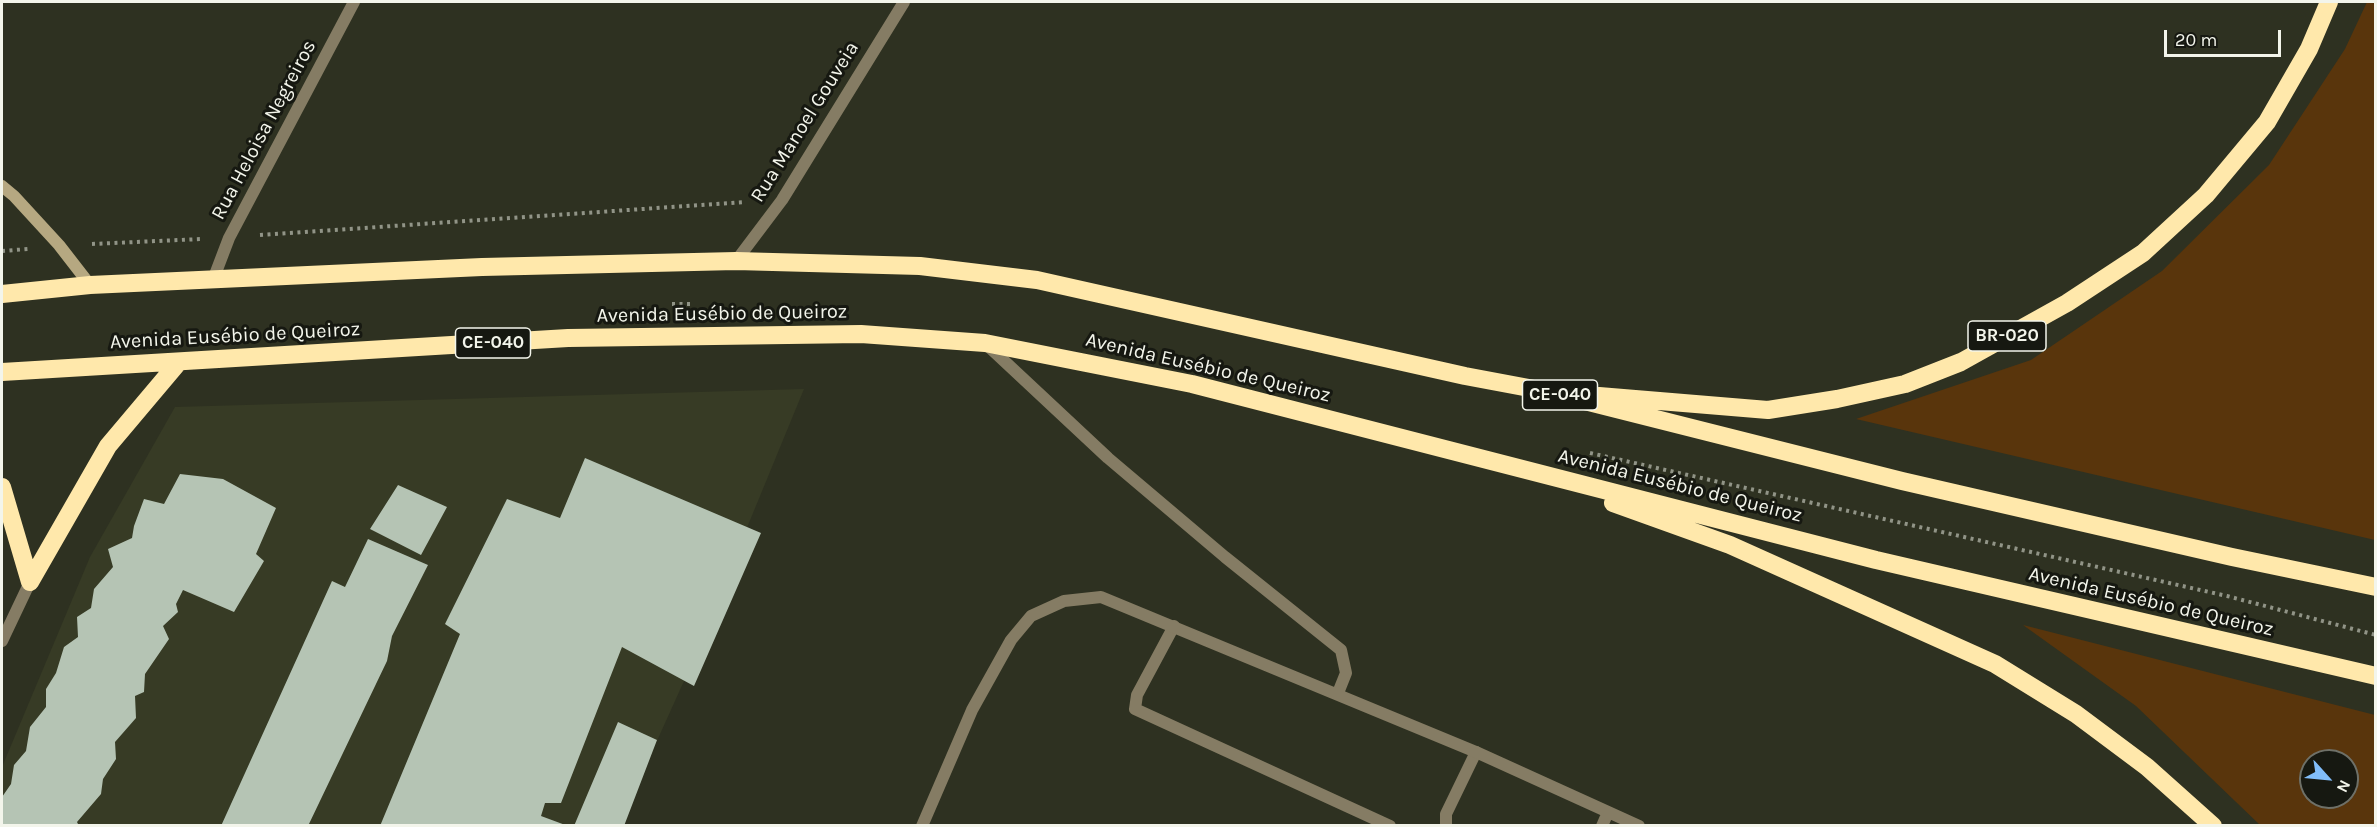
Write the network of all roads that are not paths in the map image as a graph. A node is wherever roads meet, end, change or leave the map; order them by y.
1 (354, 2) edge
2 (904, 2) edge
3 (2329, 2) edge
4 (2, 186) edge
5 (736, 261) junction
6 (213, 280) junction
7 (90, 285) junction
8 (2, 294) edge
9 (985, 343) junction
10 (178, 363) junction
11 (2, 372) edge
12 (1545, 391) junction
13 (1519, 468) junction
14 (2, 487) edge
15 (30, 582) junction
16 (2376, 587) edge
17 (1174, 626) junction
18 (2, 641) edge
19 (2376, 676) edge
20 (1338, 693) junction
21 (1476, 752) junction
22 (1608, 812) junction
23 (922, 825) edge
24 (1390, 825) edge
25 (1446, 825) edge
26 (1602, 825) edge
27 (1639, 825) edge
28 (2213, 825) edge

1 - 6 street, Rua Heloisa Negreiros
2 - 5 street, Rua Manoel Gouveia
3 - 12 highway, BR-020
4 - 7 street
5 - 6 highway, CE-040
5 - 12 highway, CE-040
6 - 7 highway, CE-040
7 - 8 highway, CE-040
9 - 10 highway, Avenida Eusébio de Queiroz / CE-040
9 - 13 highway, Avenida Eusébio de Queiroz / CE-040
9 - 20 street
10 - 11 highway, Avenida Eusébio de Queiroz / CE-040
10 - 15 highway
12 - 16 highway, CE-040
13 - 19 highway, Avenida Eusébio de Queiroz / CE-040
13 - 28 highway
14 - 15 highway
15 - 18 street
17 - 20 street
17 - 23 street
17 - 24 street
20 - 21 street
21 - 22 street
21 - 25 street
22 - 26 street
22 - 27 street

